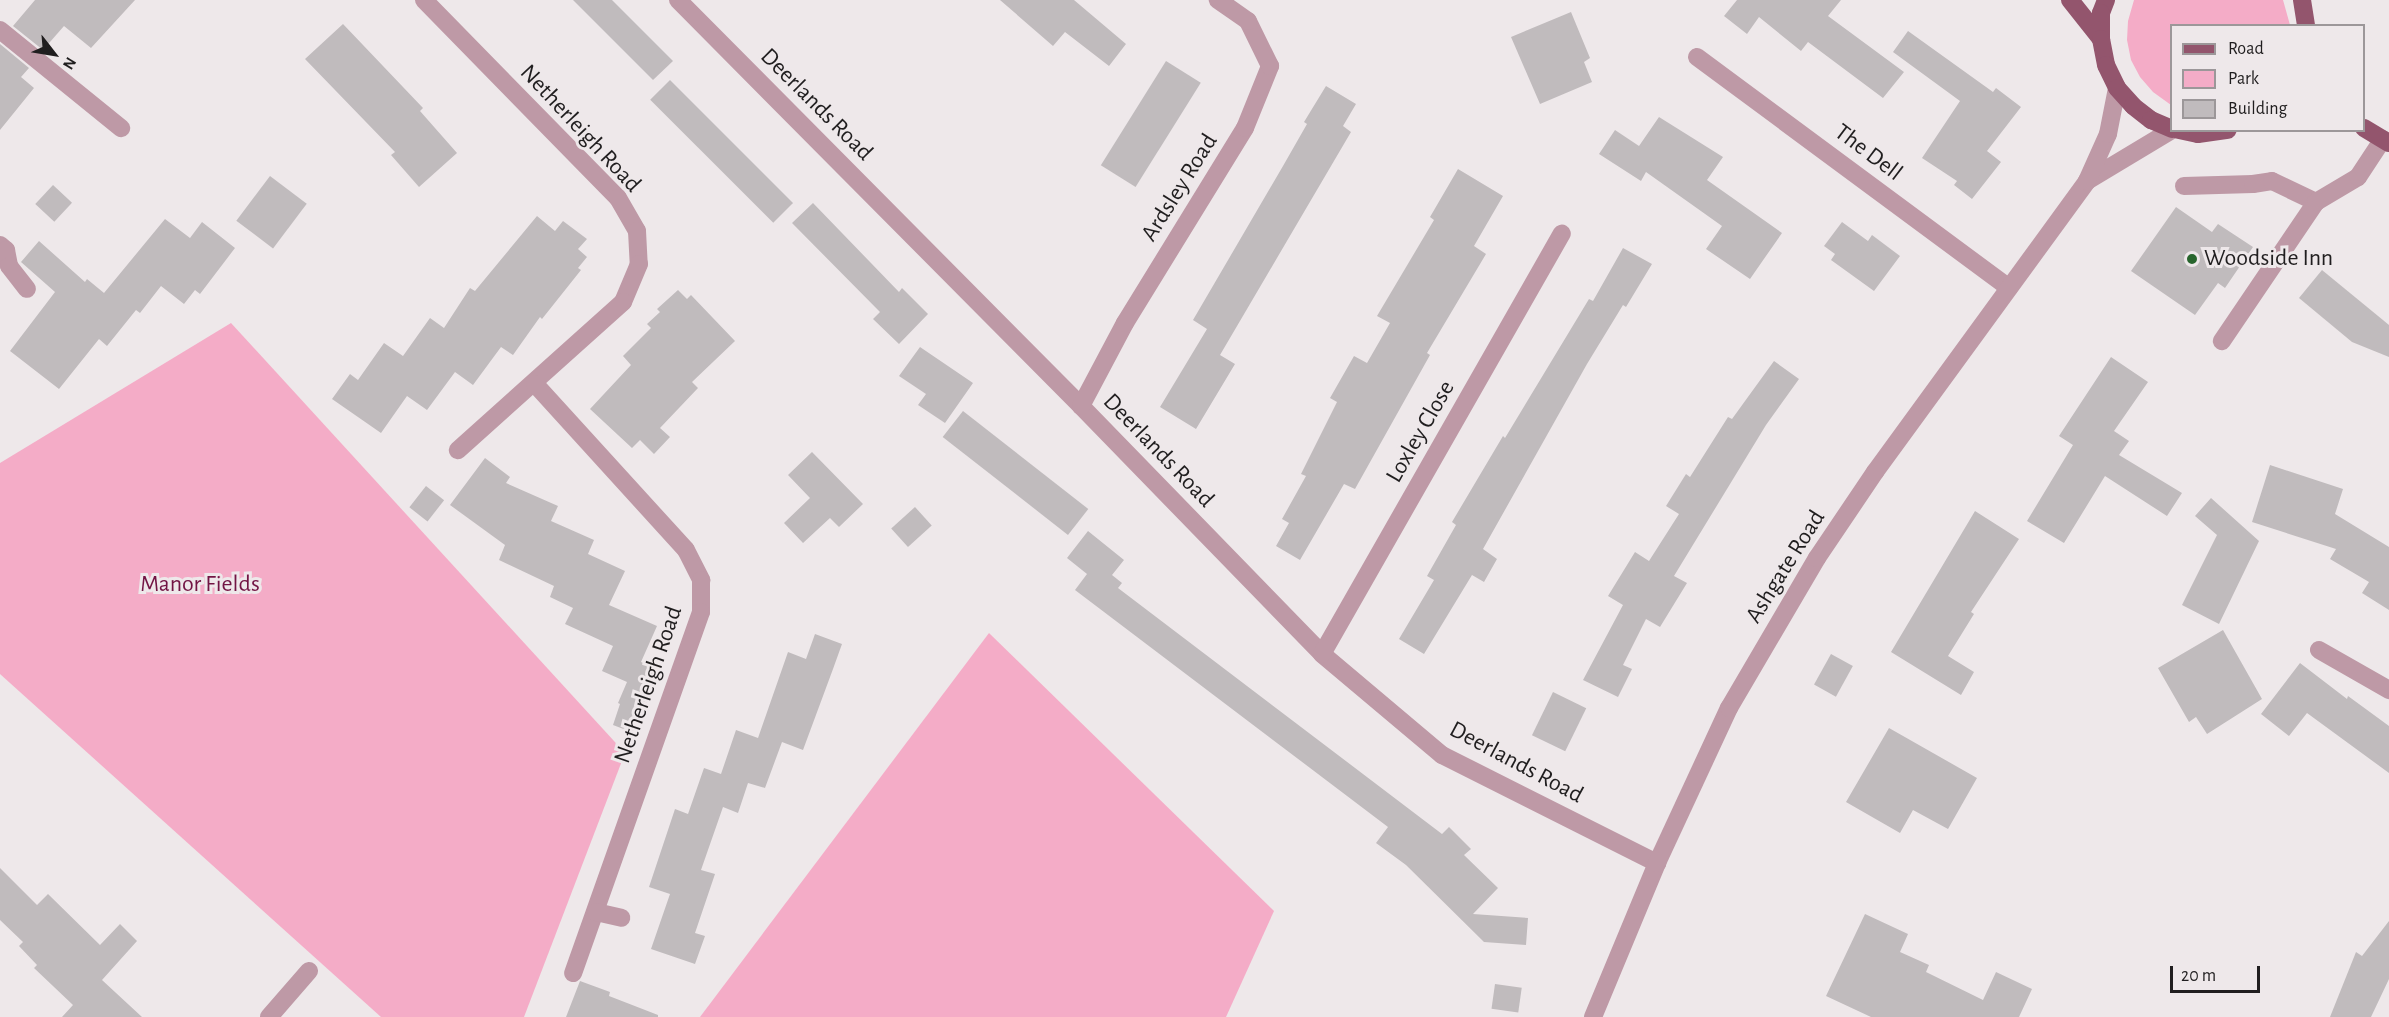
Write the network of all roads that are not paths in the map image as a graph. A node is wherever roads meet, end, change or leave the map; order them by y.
1 (424, 0) edge
2 (678, 0) edge
3 (1218, 0) edge
4 (2070, 0) edge
5 (2106, 0) edge
6 (2302, 0) edge
7 (2306, 24) edge
8 (0, 30) edge
9 (2101, 39) junction
10 (1697, 57) dead end
11 (2118, 88) junction
12 (121, 128) dead end
13 (2170, 129) edge
14 (2365, 129) edge
15 (2170, 131) edge
16 (2188, 132) edge
17 (2214, 132) edge
18 (2386, 141) edge
19 (2087, 181) junction
20 (2184, 186) dead end
21 (2316, 202) junction
22 (1562, 234) dead end
23 (0, 245) edge
24 (2009, 288) junction
25 (27, 289) dead end
26 (2222, 341) dead end
27 (535, 384) junction
28 (1081, 406) junction
29 (458, 450) dead end
30 (2319, 650) dead end
31 (1322, 654) junction
32 (2389, 690) edge
33 (1657, 862) junction
34 (596, 912) junction
35 (621, 918) dead end
36 (309, 971) dead end
37 (573, 973) dead end
38 (269, 1017) edge
39 (1593, 1017) edge

1 - 27 street, Netherleigh Road
2 - 28 street, Deerlands Road
3 - 28 street, Ardsley Road
4 - 9 main road
5 - 9 main road
6 - 7 main road
8 - 12 street
9 - 11 main road
10 - 24 street, The Dell
11 - 13 main road
11 - 19 street, Ashgate Road
14 - 18 main road
15 - 19 street, Ashgate Road
16 - 17 main road
18 - 21 street
19 - 24 street, Ashgate Road
20 - 21 street
21 - 26 street
22 - 31 street, Loxley Close
23 - 25 street
24 - 33 street, Ashgate Road
27 - 29 street, Netherleigh Road
27 - 34 street, Netherleigh Road
28 - 31 street, Deerlands Road
30 - 32 street
31 - 33 street, Deerlands Road
33 - 39 street, Ashgate Road
34 - 35 street
34 - 37 street, Netherleigh Road
36 - 38 street

